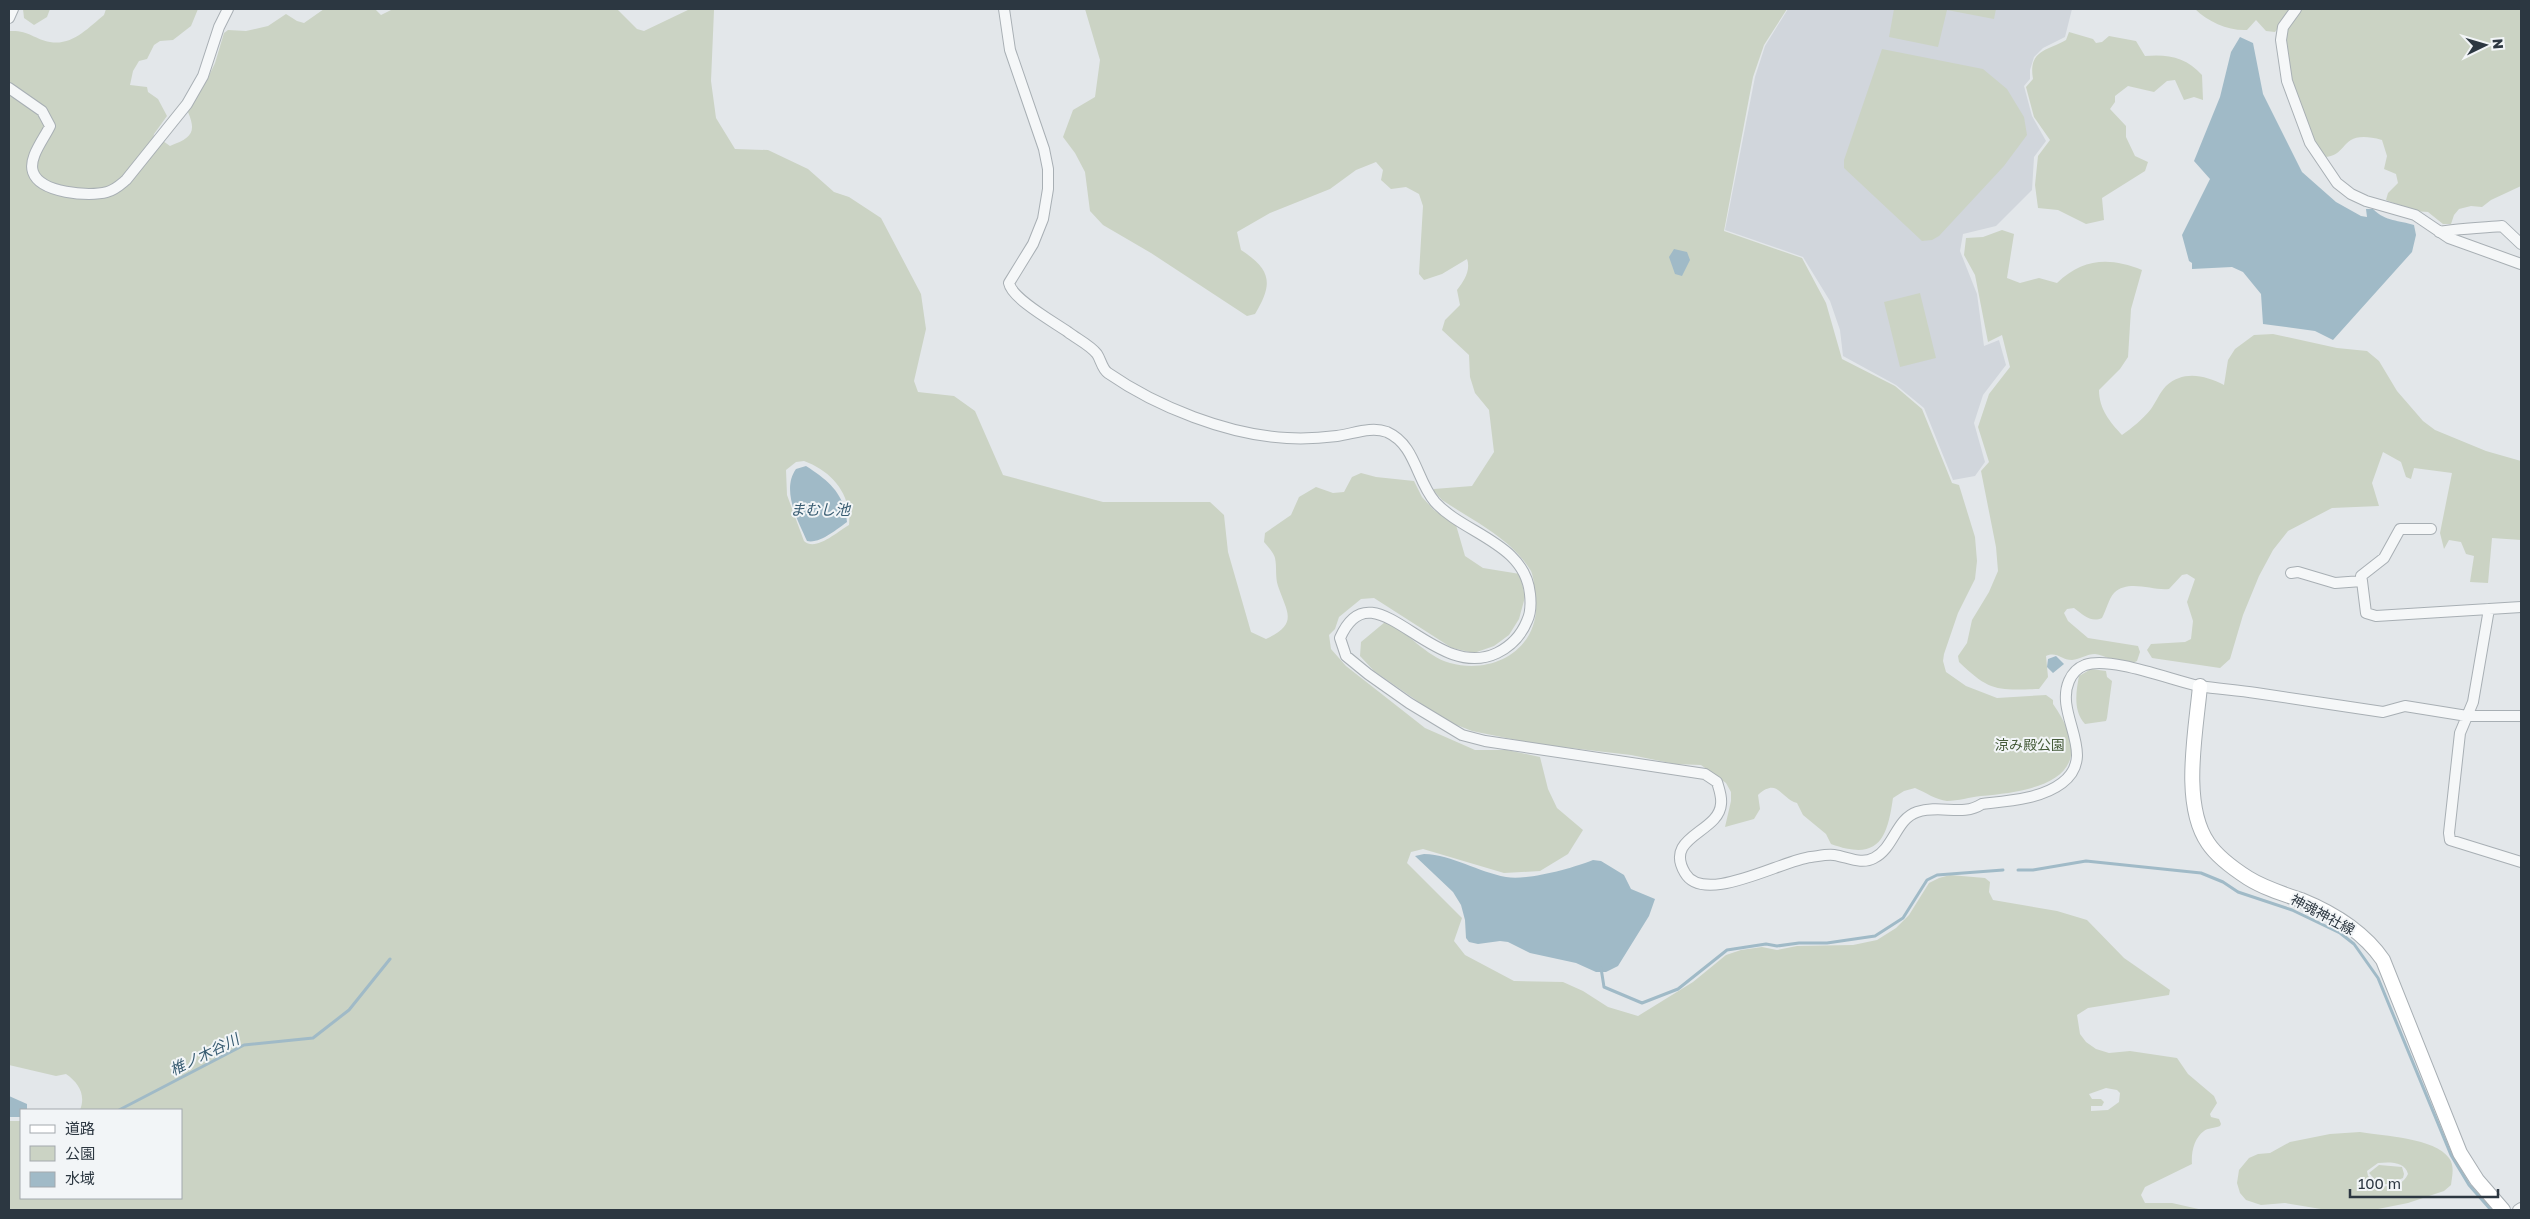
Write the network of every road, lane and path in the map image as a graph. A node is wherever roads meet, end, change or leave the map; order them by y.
1 (13, 9) edge
2 (228, 9) edge
3 (1004, 9) edge
4 (2296, 9) edge
5 (9, 18) edge
6 (9, 88) edge
7 (2438, 232) junction
8 (2521, 244) edge
9 (2521, 264) edge
10 (2431, 530) dead end
11 (2291, 573) dead end
12 (2362, 581) junction
13 (2521, 607) edge
14 (2489, 608) junction
15 (2200, 686) junction
16 (2467, 716) junction
17 (2521, 716) edge
18 (2521, 862) edge
19 (2521, 1208) edge
20 (2503, 1210) edge
21 (2518, 1210) edge

1 - 5 street
2 - 6 street
3 - 15 street
4 - 7 street
7 - 8 street
7 - 9 street
10 - 12 street
11 - 12 street
12 - 14 street
13 - 14 street
14 - 16 street
15 - 16 street
15 - 20 main road, 神魂神社線
16 - 17 street
16 - 18 street
19 - 21 street

